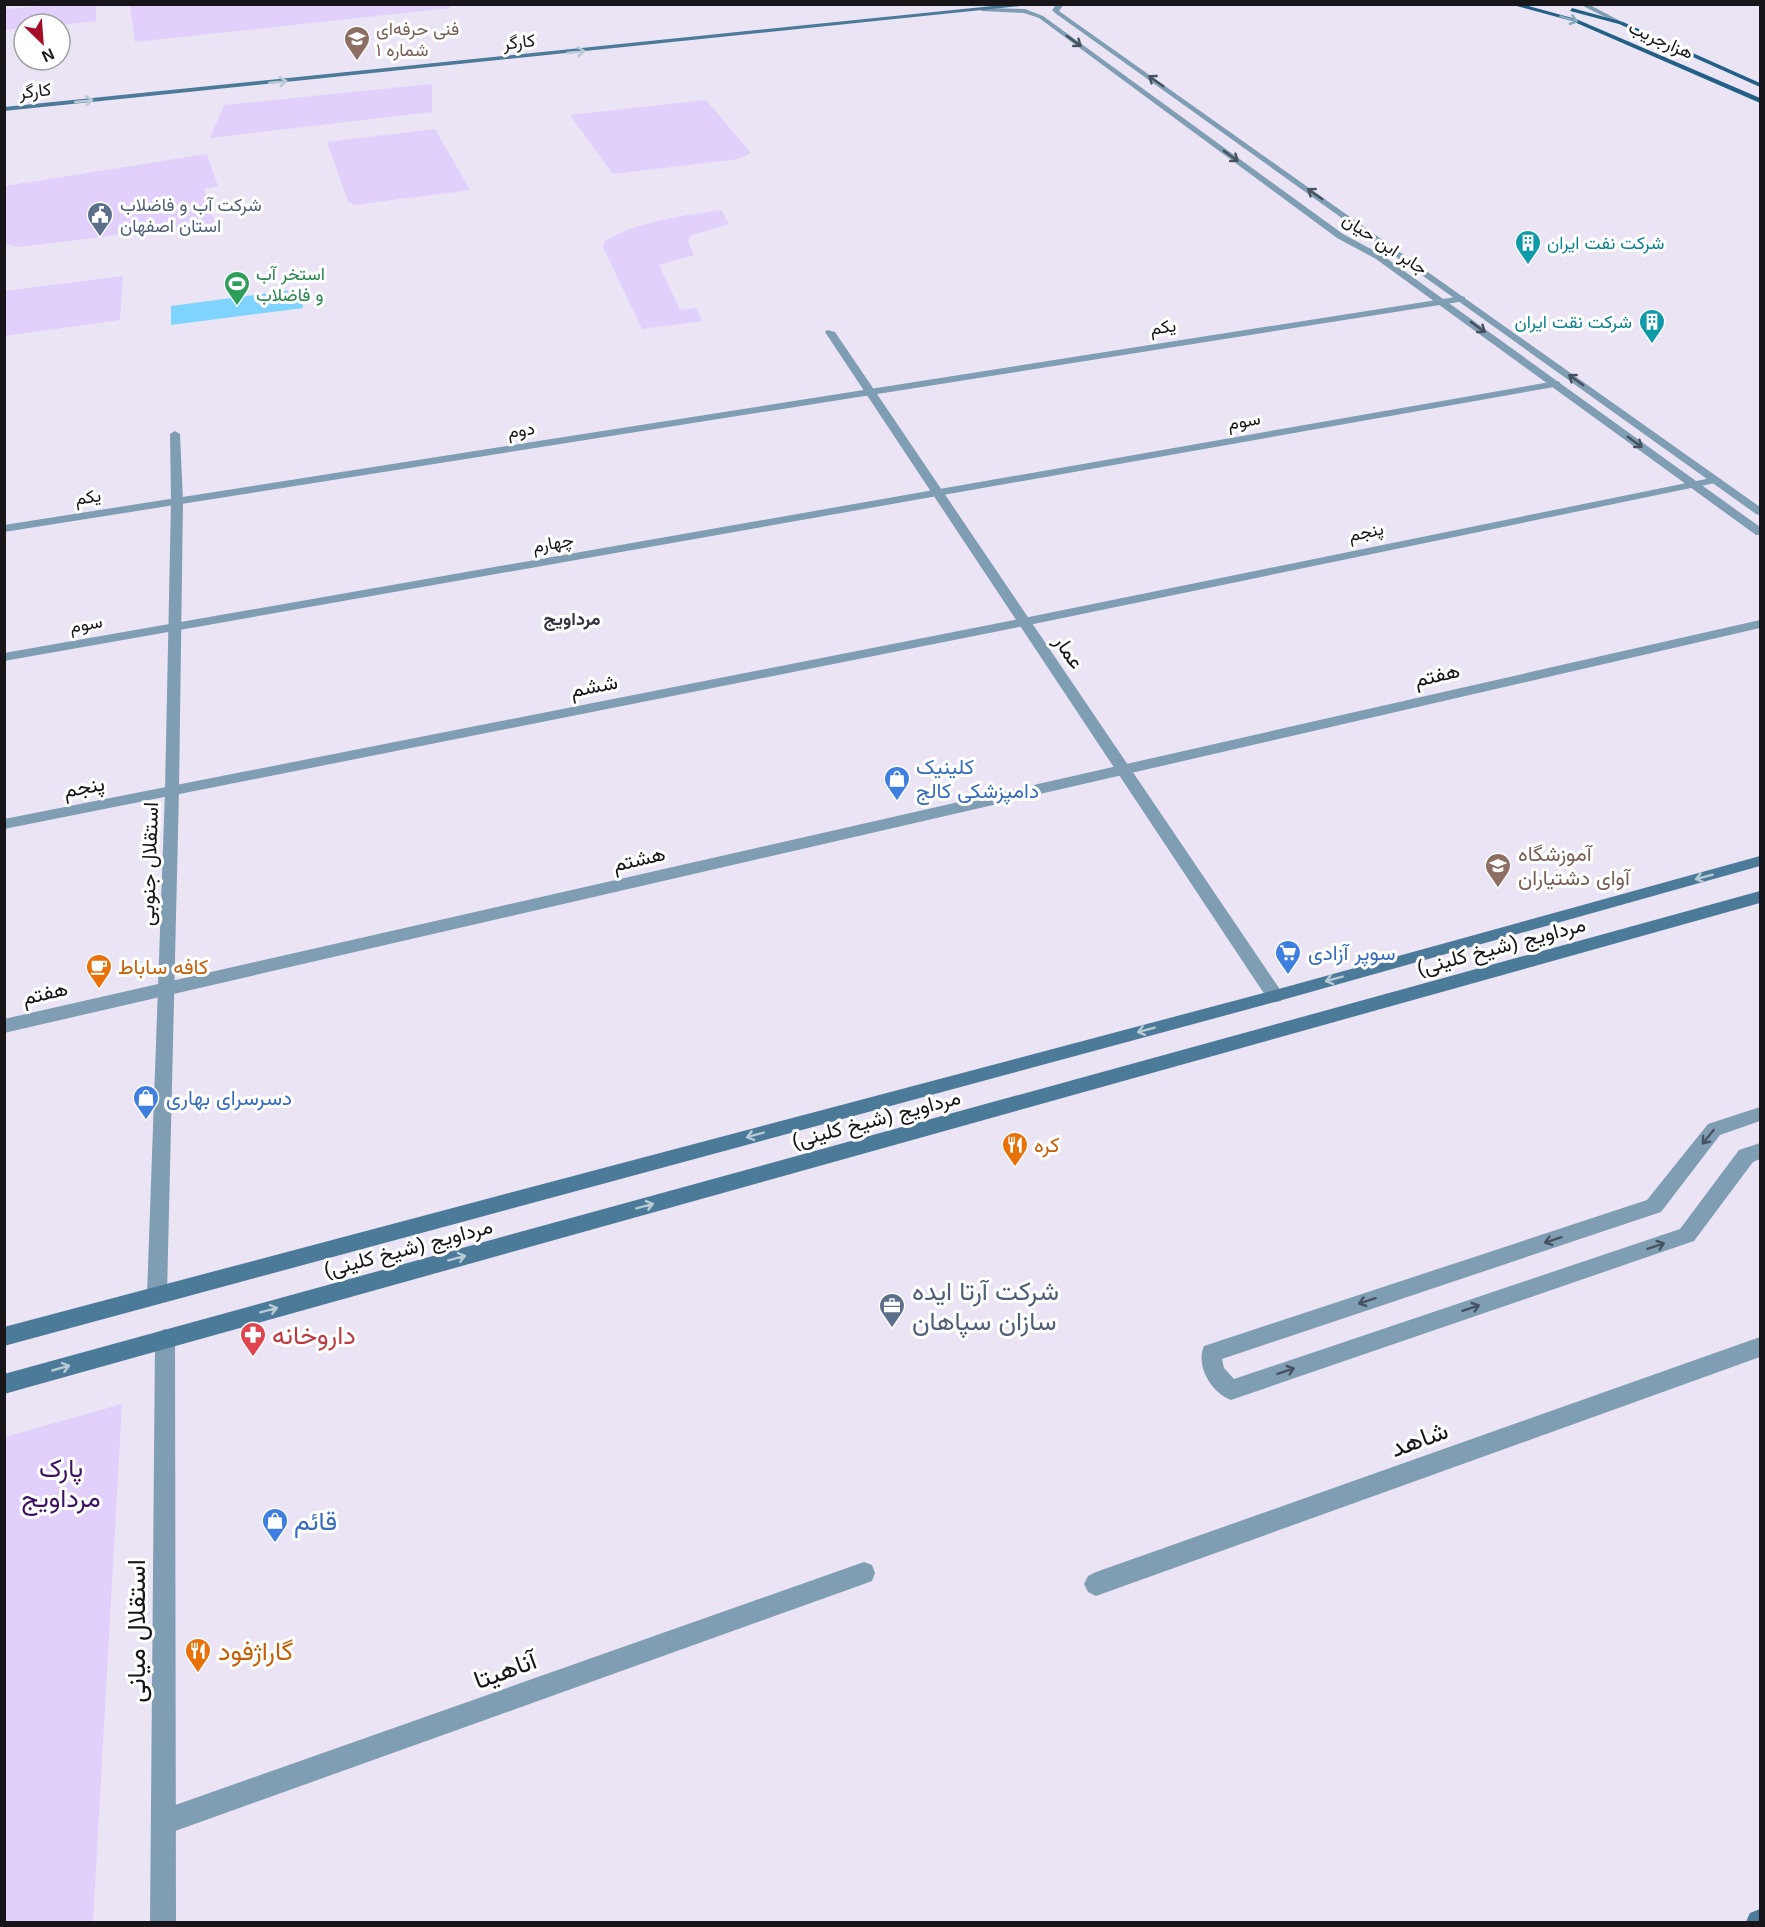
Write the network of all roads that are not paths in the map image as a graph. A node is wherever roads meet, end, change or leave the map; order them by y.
1 (961, 4) edge
2 (1036, 4) edge
3 (1512, 4) edge
4 (1548, 4) edge
5 (1582, 4) edge
6 (956, 5) edge
7 (1558, 7) dead end
8 (1061, 9) edge
9 (1568, 9) dead end
10 (983, 10) junction
11 (1041, 17) junction
12 (814, 19) junction
13 (872, 21) junction
14 (1621, 22) junction
15 (753, 33) junction
16 (309, 69) dead end
17 (1761, 84) edge
18 (1761, 101) edge
19 (4, 109) edge
20 (1198, 111) junction
21 (1172, 113) junction
22 (1462, 298) junction
23 (1442, 302) junction
24 (830, 332) dead end
25 (1556, 384) junction
26 (870, 391) junction
27 (175, 434) dead end
28 (1716, 480) junction
29 (1694, 484) junction
30 (938, 494) junction
31 (177, 501) junction
32 (1761, 512) edge
33 (4, 529) edge
34 (1761, 532) edge
35 (1024, 622) junction
36 (1761, 624) edge
37 (174, 627) junction
38 (4, 657) edge
39 (1123, 770) junction
40 (172, 791) junction
41 (4, 824) edge
42 (1761, 861) edge
43 (1761, 897) edge
44 (165, 989) junction
45 (1275, 996) junction
46 (4, 1026) edge
47 (1761, 1114) edge
48 (1761, 1151) edge
49 (157, 1295) junction
50 (4, 1337) edge
51 (165, 1339) junction
52 (1761, 1347) edge
53 (4, 1384) edge
54 (864, 1573) dead end
55 (1096, 1584) dead end
56 (164, 1822) junction
57 (163, 1923) edge

1 - 6 main road, کارگر
2 - 10 main road, کارگر
3 -> 18 main road, هزارجریب
4 - 7 main road
5 - 14 street
6 - 12 main road, کارگر
6 - 13 main road
8 - 11 street
20 -> 8 street, جابر ابن حیان
9 - 14 main road
10 - 11 street, جابر ابن حیان
10 - 13 main road, کارگر
11 -> 21 street, جابر ابن حیان
12 - 15 main road
12 - 16 main road, کارگر
13 - 15 main road, کارگر
14 - 17 main road
19 -> 15 main road, کارگر
20 - 21 street
22 -> 20 street, جابر ابن حیان
21 -> 23 street, جابر ابن حیان
22 - 23 street, یکم
28 -> 22 street, جابر ابن حیان
23 -> 25 street, جابر ابن حیان
23 - 26 street, یکم
24 - 26 street, عمار
25 -> 29 street, جابر ابن حیان
25 - 30 street, سوم
26 - 30 street, عمار
26 - 31 street, دوم
27 - 31 street, استقلال جنوبی
28 - 29 street, پنجم
28 - 32 street, جابر ابن حیان
29 - 34 street, جابر ابن حیان
29 - 35 street, پنجم
30 - 35 street, عمار
30 - 37 street, چهارم
31 - 33 street, یکم
31 - 37 street, استقلال جنوبی
35 - 39 street, عمار
35 - 40 street, ششم
36 - 39 street, هفتم
37 - 38 street, سوم
37 - 40 street, استقلال جنوبی
39 - 44 street, هشتم
39 - 45 street, عمار
40 - 41 street, پنجم
40 - 44 street, استقلال جنوبی
42 -> 45 main road, مرداویج (شیخ کلینی)
51 -> 43 main road, مرداویج (شیخ کلینی)
44 - 46 street, هفتم
44 - 49 street, استقلال جنوبی
45 -> 49 main road, مرداویج (شیخ کلینی)
47 -> 48 street
49 - 50 main road, مرداویج (شیخ کلینی)
53 -> 51 main road, مرداویج (شیخ کلینی)
51 - 56 street, استقلال میانی
52 - 55 street, شاهد
54 - 56 street, آناهیتا
56 - 57 street, استقلال میانی

